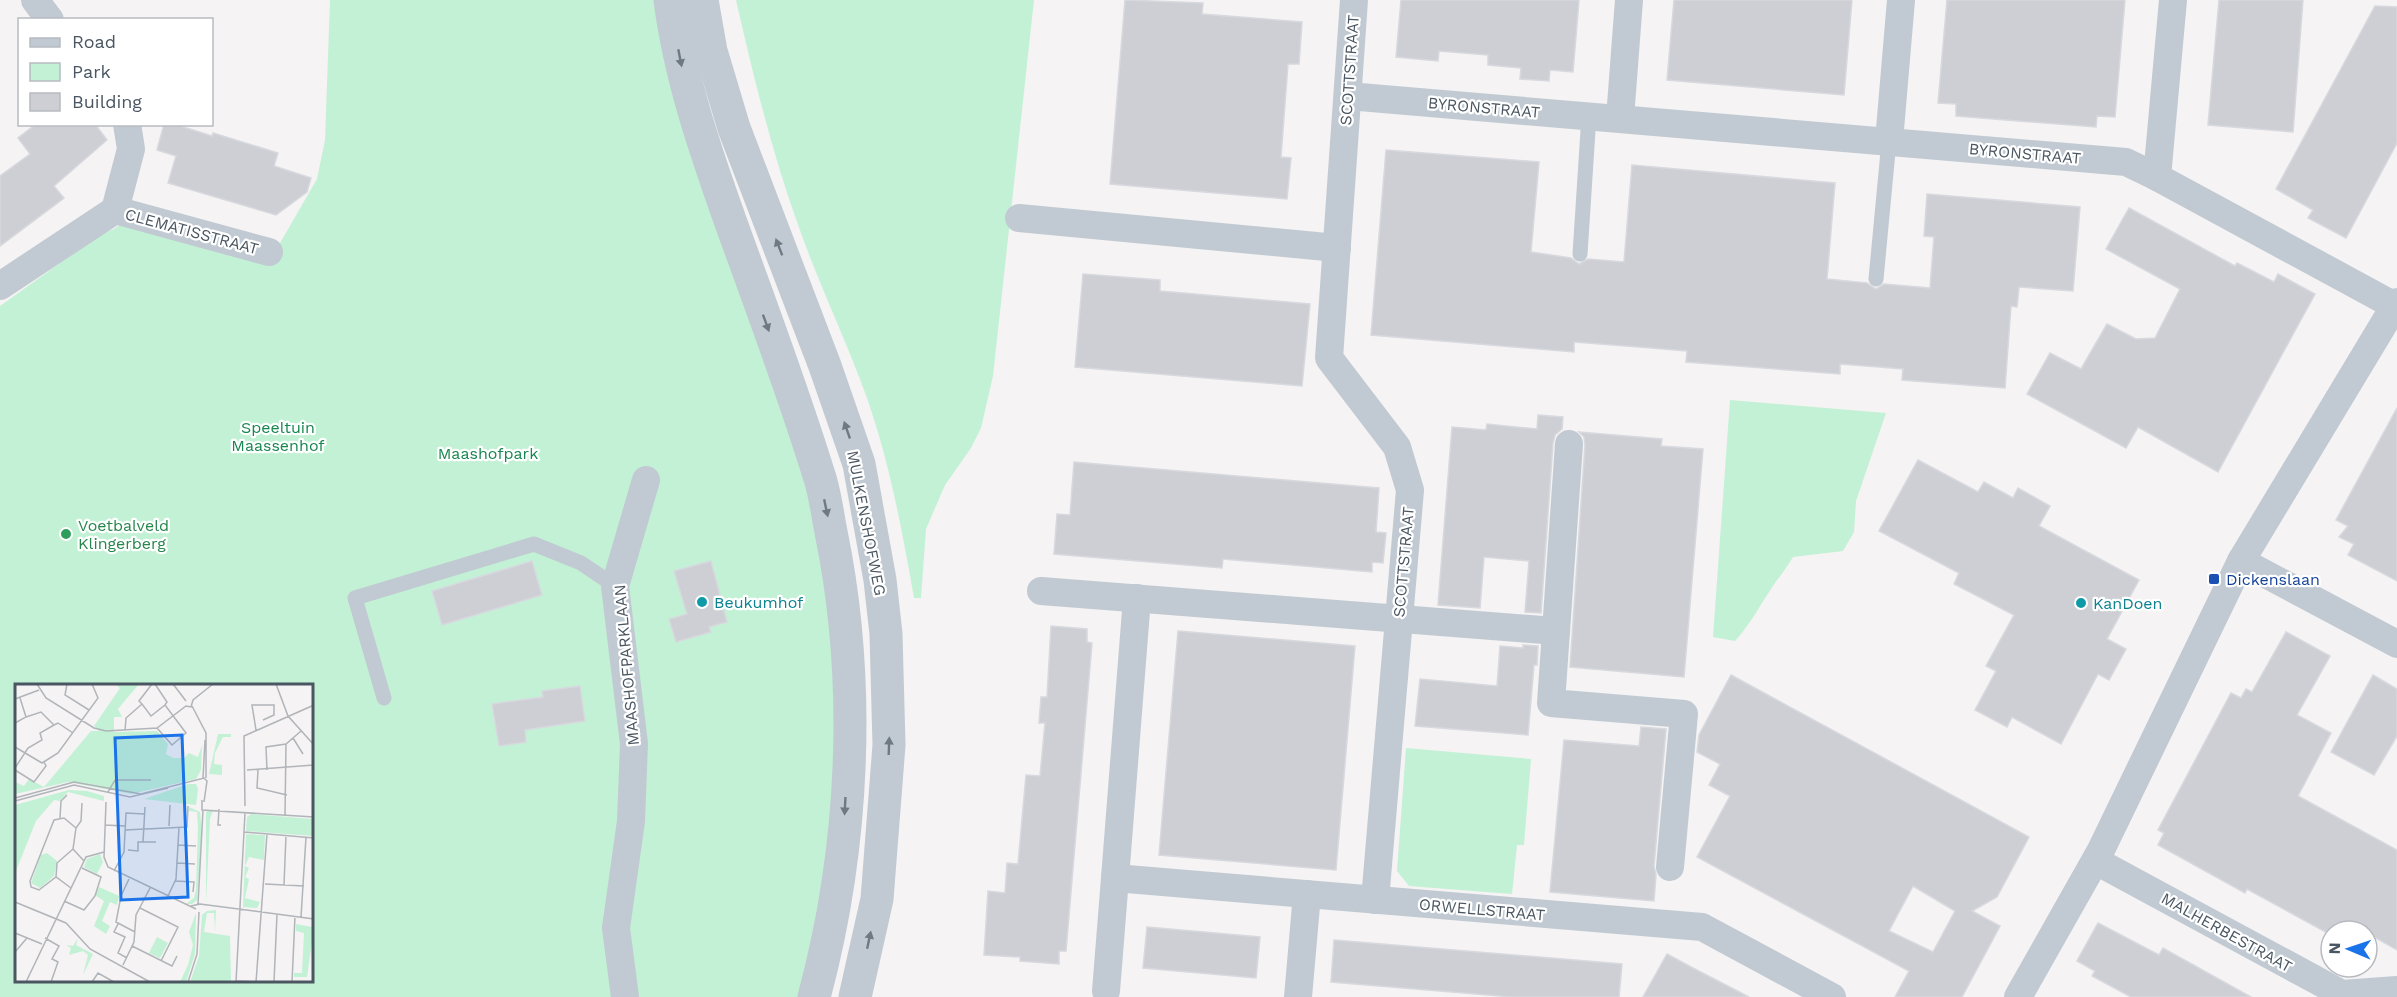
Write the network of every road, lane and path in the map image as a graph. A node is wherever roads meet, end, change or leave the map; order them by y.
1 (35, 0) edge
2 (670, 0) edge
3 (702, 0) edge
4 (1354, 0) edge
5 (1629, 0) edge
6 (1901, 0) edge
7 (2173, 0) edge
8 (48, 18) edge
9 (1348, 96) junction
10 (1589, 115) junction
11 (1620, 118) junction
12 (127, 126) edge
13 (1888, 141) junction
14 (2157, 177) junction
15 (116, 210) junction
16 (1019, 218) dead end
17 (1337, 248) junction
18 (269, 252) dead end
19 (1580, 254) dead end
20 (1876, 279) dead end
21 (0, 286) edge
22 (2396, 304) edge
23 (1569, 444) dead end
24 (646, 480) dead end
25 (2241, 561) junction
26 (615, 586) junction
27 (1041, 591) dead end
28 (1137, 598) junction
29 (1398, 619) junction
30 (1556, 631) junction
31 (2397, 644) edge
32 (384, 698) dead end
33 (2096, 861) junction
34 (1670, 867) dead end
35 (1115, 878) junction
36 (1307, 894) junction
37 (1376, 900) junction
38 (2397, 990) edge
39 (1106, 991) dead end
40 (625, 997) edge
41 (814, 997) edge
42 (855, 997) edge
43 (1298, 997) edge
44 (1832, 997) edge
45 (2018, 997) edge

1 - 8 street
2 -> 41 street
42 -> 3 street, MULKENSHOFWEG
4 - 9 street, SCOTTSTRAAT
5 - 11 street
6 - 13 street
7 - 14 street
9 - 10 street, BYRONSTRAAT
9 - 17 street, SCOTTSTRAAT
10 - 11 street, BYRONSTRAAT
10 - 19 lane
11 - 13 street, BYRONSTRAAT
12 - 15 street, CLEMATISSTRAAT
13 - 14 street, BYRONSTRAAT
13 - 20 lane
14 - 22 street, BYRONSTRAAT
15 - 18 street, CLEMATISSTRAAT
15 - 21 street, CLEMATISSTRAAT
16 - 17 street
17 - 29 street, SCOTTSTRAAT
22 - 25 street
23 - 30 street
24 - 26 street, MAASHOFPARKLAAN
25 - 31 street
25 - 33 street
26 - 32 lane
26 - 40 street, MAASHOFPARKLAAN
27 - 28 street
28 - 29 street
28 - 35 street
29 - 30 street
29 - 37 street, SCOTTSTRAAT
30 - 34 street
33 - 38 street, MALHERBESTRAAT
33 - 45 street
35 - 36 street, ORWELLSTRAAT
35 - 39 street
36 - 37 street, ORWELLSTRAAT
36 - 43 street
37 - 44 street, ORWELLSTRAAT

